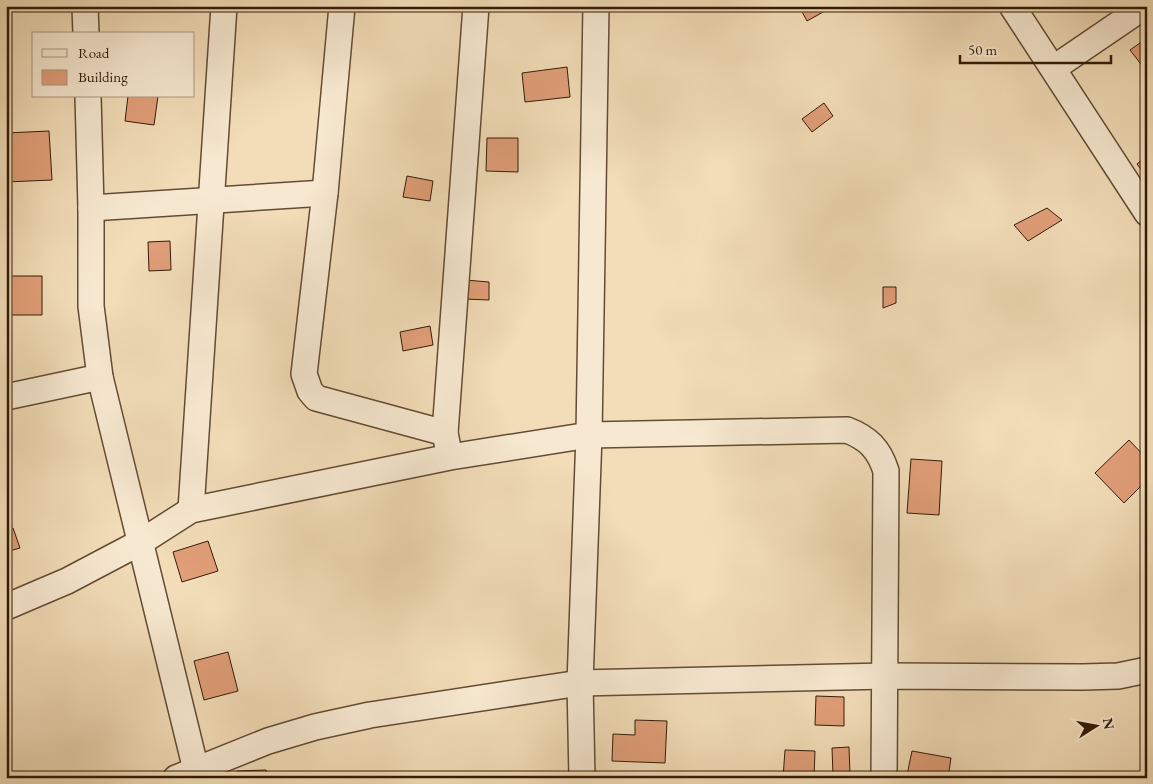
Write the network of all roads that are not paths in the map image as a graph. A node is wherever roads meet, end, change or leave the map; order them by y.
1 (85, 6) edge
2 (224, 6) edge
3 (342, 6) edge
4 (476, 6) edge
5 (596, 6) edge
6 (1012, 6) edge
7 (1145, 6) edge
8 (86, 32) edge
9 (1054, 68) junction
10 (88, 98) edge
11 (325, 193) junction
12 (210, 200) junction
13 (91, 208) junction
14 (1147, 213) edge
15 (100, 377) junction
16 (6, 397) edge
17 (445, 433) junction
18 (589, 435) junction
19 (450, 457) junction
20 (191, 510) junction
21 (141, 542) junction
22 (6, 607) edge
23 (1147, 670) edge
24 (886, 676) junction
25 (580, 683) junction
26 (190, 775) edge
27 (582, 778) edge
28 (884, 778) edge

1 - 8 street
2 - 12 street
3 - 11 street
4 - 17 street
5 - 18 street
6 - 9 street
7 - 9 street
9 - 14 street
10 - 13 street
11 - 12 street
11 - 17 street
12 - 13 street
12 - 20 street
13 - 15 street
15 - 16 street
15 - 21 street
17 - 19 street
18 - 19 street
18 - 24 street
18 - 25 street
19 - 20 street
20 - 21 street
21 - 22 street
21 - 26 street
23 - 24 street
24 - 25 street
24 - 28 street
25 - 26 street
25 - 27 street

